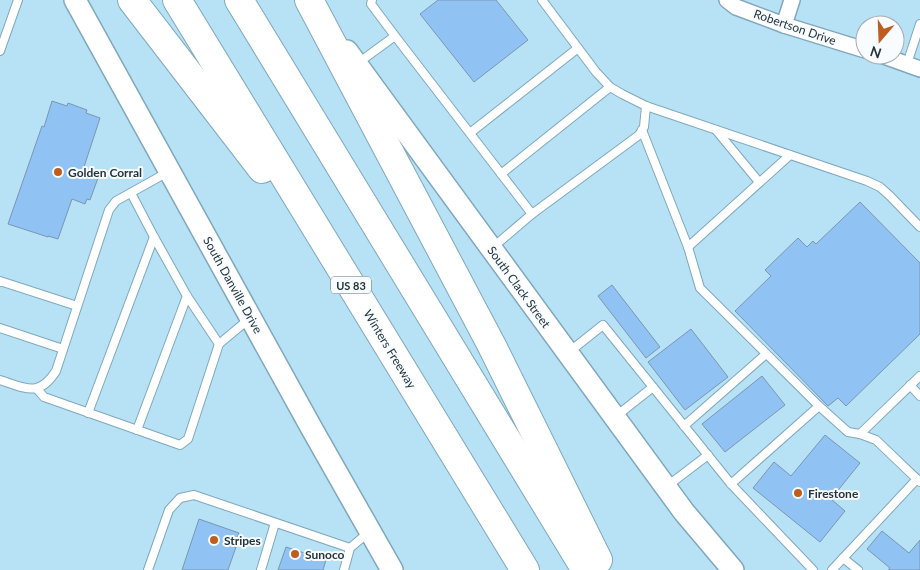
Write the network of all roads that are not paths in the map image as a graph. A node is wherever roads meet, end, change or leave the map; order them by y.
1 (18, 0) edge
2 (75, 0) edge
3 (132, 0) edge
4 (177, 0) edge
5 (239, 0) edge
6 (309, 0) edge
7 (372, 0) edge
8 (542, 0) edge
9 (727, 0) edge
10 (792, 0) edge
11 (784, 24) junction
12 (920, 24) edge
13 (395, 36) junction
14 (855, 47) edge
15 (578, 48) junction
16 (0, 51) edge
17 (356, 64) junction
18 (914, 66) edge
19 (610, 87) junction
20 (646, 106) junction
21 (642, 130) junction
22 (715, 130) junction
23 (470, 133) junction
24 (790, 155) junction
25 (169, 171) junction
26 (501, 174) junction
27 (759, 182) junction
28 (131, 193) junction
29 (532, 214) junction
30 (920, 227) edge
31 (154, 237) junction
32 (688, 247) junction
33 (491, 248) junction
34 (347, 279) junction
35 (0, 282) edge
36 (187, 296) junction
37 (77, 306) junction
38 (250, 318) junction
39 (0, 328) edge
40 (219, 344) junction
41 (64, 349) junction
42 (568, 352) junction
43 (766, 354) junction
44 (920, 376) edge
45 (0, 380) edge
46 (910, 385) junction
47 (653, 387) junction
48 (37, 389) junction
49 (920, 396) edge
50 (819, 406) junction
51 (88, 413) junction
52 (615, 417) junction
53 (684, 426) junction
54 (137, 430) junction
55 (860, 434) junction
56 (708, 455) junction
57 (918, 481) edge
58 (731, 484) junction
59 (666, 487) junction
60 (684, 512) junction
61 (275, 523) junction
62 (370, 531) junction
63 (350, 548) junction
64 (843, 558) junction
65 (148, 570) edge
66 (261, 570) edge
67 (344, 570) edge
68 (392, 570) edge
69 (525, 570) edge
70 (586, 570) edge
71 (603, 570) edge
72 (715, 570) edge
73 (734, 570) edge
74 (813, 570) edge
75 (832, 570) edge
76 (858, 570) edge

1 - 16 lane
2 - 25 main road, South Danville Drive
3 - 34 highway
4 - 34 highway, Winters Freeway / US 83
5 - 70 highway
6 - 17 main road, South Clack Street
6 - 71 highway
7 - 13 lane
8 - 15 lane
9 - 11 street, Robertson Drive
10 - 11 street
11 - 14 street, Robertson Drive
12 - 18 lane
13 - 17 lane
13 - 23 lane
15 - 19 lane
15 - 23 lane
17 - 33 main road, South Clack Street
19 - 20 lane
19 - 26 lane
20 - 21 lane
20 - 22 lane
21 - 29 lane
21 - 32 lane
22 - 24 lane
22 - 27 lane
23 - 26 lane
24 - 27 lane
24 - 30 lane
25 - 28 lane
25 - 38 main road, South Danville Drive
26 - 29 lane
27 - 32 lane
28 - 31 lane
28 - 37 lane
29 - 33 lane
31 - 36 lane
31 - 51 lane
32 - 43 lane
33 - 42 main road, South Clack Street
34 - 69 highway, Winters Freeway / US 83
35 - 37 lane
36 - 40 lane
36 - 54 lane
37 - 41 lane
38 - 40 lane
38 - 62 main road, South Danville Drive
39 - 41 lane
40 - 54 lane
41 - 48 lane
42 - 47 lane
42 - 52 main road, South Clack Street
43 - 50 lane
43 - 53 lane
44 - 46 lane
45 - 48 lane
46 - 49 lane
46 - 55 lane
47 - 52 lane
47 - 53 lane
48 - 51 lane
50 - 55 lane
50 - 58 lane
51 - 54 lane
52 - 59 main road, South Clack Street
53 - 56 lane
55 - 57 lane
56 - 58 lane
56 - 59 lane
57 - 64 lane
58 - 74 lane
59 - 60 main road, South Clack Street
60 - 72 main road
60 - 73 main road, South Clack Street
61 - 63 lane
61 - 65 lane
61 - 66 lane
62 - 63 lane
62 - 68 main road, South Danville Drive
63 - 67 lane
64 - 75 lane
64 - 76 lane

